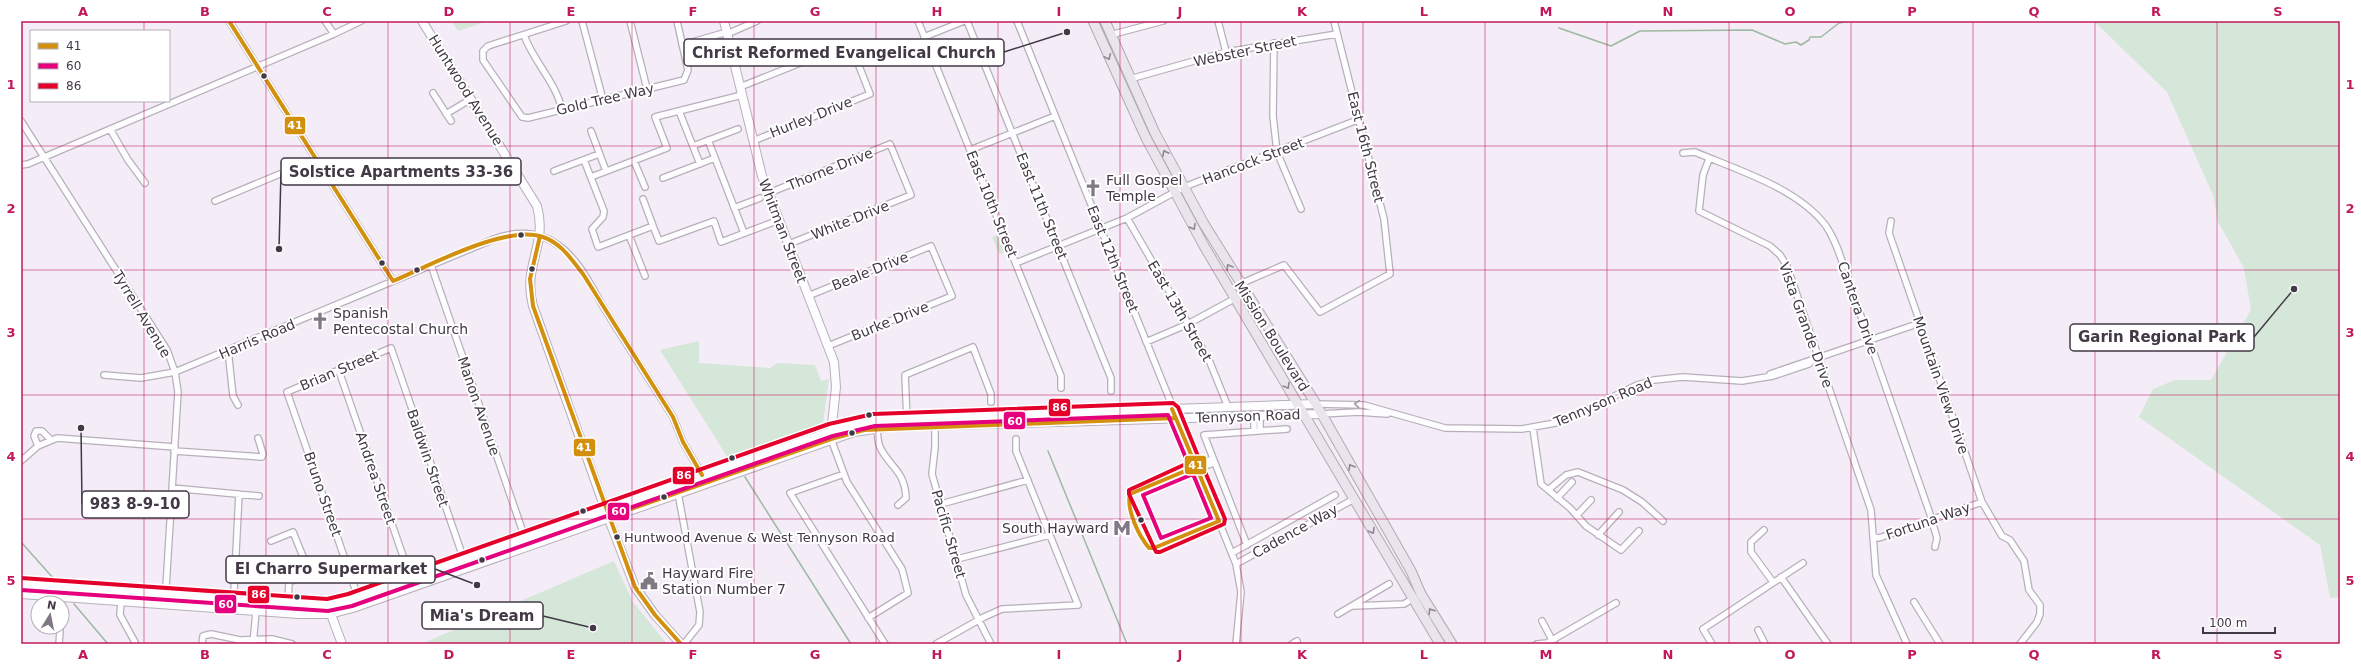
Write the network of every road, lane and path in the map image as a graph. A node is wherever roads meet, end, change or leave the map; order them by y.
1 (229, 21) edge
2 (325, 21) edge
3 (361, 21) edge
4 (422, 21) edge
5 (566, 21) edge
6 (582, 21) edge
7 (630, 21) edge
8 (677, 21) edge
9 (724, 21) edge
10 (757, 21) edge
11 (918, 21) edge
12 (964, 21) edge
13 (967, 21) edge
14 (1017, 21) edge
15 (1093, 21) edge
16 (1105, 21) edge
17 (1163, 21) edge
18 (1218, 21) edge
19 (1334, 21) edge
20 (334, 34) junction
21 (1337, 34) junction
22 (524, 35) junction
23 (727, 35) junction
24 (1110, 35) junction
25 (924, 36) junction
26 (1274, 43) junction
27 (682, 45) junction
28 (684, 52) junction
29 (1226, 52) junction
30 (257, 66) junction
31 (1130, 79) junction
32 (647, 89) junction
33 (741, 91) junction
34 (433, 93) dead end
35 (471, 99) junction
36 (603, 100) junction
37 (562, 110) junction
38 (679, 111) junction
39 (446, 114) junction
40 (1055, 116) junction
41 (1360, 119) junction
42 (21, 121) edge
43 (451, 121) dead end
44 (110, 129) junction
45 (738, 129) dead end
46 (591, 131) dead end
47 (1012, 133) junction
48 (708, 140) junction
49 (753, 141) junction
50 (693, 146) junction
51 (970, 150) junction
52 (1277, 152) junction
53 (1683, 153) dead end
54 (599, 154) junction
55 (44, 157) junction
56 (715, 158) junction
57 (1709, 158) junction
58 (316, 159) junction
59 (584, 160) junction
60 (634, 161) junction
61 (700, 164) junction
62 (21, 165) edge
63 (554, 171) dead end
64 (606, 171) junction
65 (591, 177) junction
66 (663, 178) dead end
67 (145, 183) dead end
68 (645, 187) dead end
69 (1184, 187) junction
70 (1174, 192) junction
71 (769, 193) junction
72 (911, 195) joint
73 (760, 198) dead end
74 (643, 199) dead end
75 (215, 201) dead end
76 (734, 208) junction
77 (1301, 209) dead end
78 (1127, 218) junction
79 (779, 220) junction
80 (1891, 221) dead end
81 (653, 226) junction
82 (1101, 229) junction
83 (744, 233) junction
84 (629, 235) junction
85 (540, 236) junction
86 (789, 244) junction
87 (1058, 246) junction
88 (1016, 263) junction
89 (431, 265) junction
90 (645, 276) dead end
91 (393, 281) junction
92 (1239, 284) junction
93 (808, 296) junction
94 (952, 296) joint
95 (1234, 299) junction
96 (1920, 323) junction
97 (1188, 324) junction
98 (1870, 341) junction
99 (1146, 342) junction
100 (828, 346) junction
101 (390, 348) joint
102 (228, 350) junction
103 (1816, 359) junction
104 (339, 371) junction
105 (175, 372) junction
106 (104, 375) dead end
107 (1061, 388) dead end
108 (1111, 391) dead end
109 (287, 392) joint
110 (991, 402) dead end
111 (1298, 404) junction
112 (1316, 404) junction
113 (238, 405) dead end
114 (1228, 407) junction
115 (1172, 409) junction
116 (1303, 413) junction
117 (1321, 414) junction
118 (1257, 415) junction
119 (1394, 415) junction
120 (1176, 418) junction
121 (934, 422) junction
122 (907, 423) junction
123 (877, 428) junction
124 (1533, 428) junction
125 (1287, 429) dead end
126 (831, 430) junction
127 (1257, 430) junction
128 (258, 438) dead end
129 (831, 439) junction
130 (1016, 439) dead end
131 (51, 440) junction
132 (38, 446) junction
133 (175, 449) junction
134 (21, 461) edge
135 (1213, 461) junction
136 (1197, 466) junction
137 (844, 474) junction
138 (702, 475) junction
139 (1028, 480) junction
140 (1572, 482) dead end
141 (172, 488) junction
142 (1548, 490) junction
143 (678, 493) junction
144 (239, 494) junction
145 (1335, 495) dead end
146 (259, 496) dead end
147 (1557, 498) junction
148 (1354, 499) junction
149 (1592, 500) dead end
150 (1982, 502) junction
151 (941, 504) junction
152 (898, 505) dead end
153 (605, 509) junction
154 (1619, 512) dead end
155 (1577, 515) junction
156 (608, 518) junction
157 (1663, 520) dead end
158 (1931, 520) junction
159 (1764, 530) dead end
160 (1639, 531) dead end
161 (1050, 535) junction
162 (1598, 535) junction
163 (525, 537) junction
164 (1874, 537) junction
165 (271, 541) dead end
166 (1247, 545) junction
167 (528, 546) junction
168 (1936, 547) dead end
169 (1232, 553) junction
170 (463, 559) junction
171 (957, 559) junction
172 (1803, 563) dead end
173 (1236, 564) junction
174 (466, 568) junction
175 (1781, 577) junction
176 (411, 578) junction
177 (1773, 582) junction
178 (21, 584) edge
179 (1389, 584) dead end
180 (414, 586) junction
181 (21, 594) edge
182 (165, 594) junction
183 (358, 596) junction
184 (234, 599) junction
185 (1412, 599) junction
186 (121, 601) junction
187 (257, 601) junction
188 (1914, 602) dead end
189 (288, 603) junction
190 (1616, 603) dead end
191 (165, 604) junction
192 (327, 605) junction
193 (1353, 606) junction
194 (233, 610) junction
195 (256, 611) junction
196 (330, 614) junction
197 (1338, 614) dead end
198 (868, 618) junction
199 (978, 620) junction
200 (1542, 621) dead end
201 (1758, 630) dead end
202 (1555, 639) junction
203 (253, 642) edge
204 (136, 644) edge
205 (202, 644) edge
206 (292, 644) edge
207 (342, 644) edge
208 (682, 644) edge
209 (885, 644) edge
210 (936, 644) edge
211 (991, 644) edge
212 (1236, 644) edge
213 (1440, 644) edge
214 (1452, 644) edge
215 (1537, 644) edge
216 (1712, 644) edge
217 (1765, 644) edge
218 (1828, 644) edge
219 (1907, 644) edge
220 (1940, 644) edge
221 (2020, 644) edge

1 - 30 street
2 - 20 street
3 - 20 street
4 - 35 main road, Huntwood Avenue
5 - 22 street
6 - 36 street
7 - 32 street
8 - 27 street
9 - 23 main road, Whitman Street
10 - 23 street
11 - 25 street, East 10th Street
12 - 25 street
13 - 47 street, East 11th Street
14 - 40 street, East 12th Street
15 -> 70 main road, Mission Boulevard
16 - 24 main road, Mission Boulevard
17 - 24 street
18 - 29 street
19 - 21 street, East 16th Street
20 - 30 street
21 - 26 street, Webster Street
21 - 41 street, East 16th Street
22 - 37 street
22 - 37 street, Gold Tree Way
23 - 27 street
23 - 28 street
23 - 33 main road, Whitman Street
24 - 31 main road, Mission Boulevard
25 - 51 street, East 10th Street
26 - 29 street, Webster Street
26 - 52 street
27 - 28 street
28 - 32 street, Gold Tree Way
29 - 31 street, Webster Street
30 - 44 street
30 - 58 street
69 -> 31 main road, Mission Boulevard
32 - 36 street, Gold Tree Way
33 - 38 street
33 - 49 main road, Whitman Street
33 - 49 street, Hurley Drive
34 - 39 street
35 - 39 street
35 - 85 main road, Huntwood Avenue
36 - 37 street, Gold Tree Way
38 - 50 street
38 - 60 street
39 - 43 street
40 - 47 street
40 - 82 street, East 12th Street
41 - 52 street, Hancock Street
41 - 92 street, East 16th Street
42 - 55 street, Tyrrell Avenue
44 - 55 street
44 - 67 street
45 - 48 street
46 - 54 street
47 - 51 street
47 - 87 street, East 11th Street
48 - 50 street
48 - 56 street
49 - 71 main road, Whitman Street
50 - 61 street
51 - 88 street, East 10th Street
52 - 69 street, Hancock Street
52 - 77 street
53 - 57 street, Cantera Drive
54 - 59 street
54 - 64 street
55 - 62 street
55 - 105 street, Tyrrell Avenue
56 - 61 street
56 - 76 street
57 - 98 street, Cantera Drive
57 - 103 street, Vista Grande Drive
58 - 75 street
58 - 91 street
59 - 63 street
59 - 65 street
60 - 64 street
60 - 68 street
61 - 66 street
64 - 65 street
65 - 84 street
69 - 70 street, Hancock Street
92 -> 69 main road, Mission Boulevard
70 - 78 street, Hancock Street
70 -> 95 main road, Mission Boulevard
71 - 72 street, Thorne Drive
71 - 79 main road, Whitman Street
72 - 86 street, White Drive
73 - 76 street
74 - 81 street
76 - 83 street
78 - 82 street, Hancock Street
78 - 97 street, East 13th Street
79 - 83 street
79 - 86 main road, Whitman Street
80 - 96 street, Mountain View Drive
81 - 83 street
81 - 84 street
82 - 87 street, Hancock Street
82 - 99 street, East 12th Street
84 - 90 street
85 - 89 street, Harris Road
85 - 138 street, Harris Road
85 - 153 main road, Huntwood Avenue
86 - 93 main road, Whitman Street
87 - 88 street, Hancock Street
87 - 108 street, East 11th Street
88 - 107 street, East 10th Street
89 - 91 street, Harris Road
89 - 163 street, Manon Avenue
91 - 102 street, Harris Road
92 - 112 main road, Mission Boulevard
93 - 94 street, Beale Drive
93 - 100 main road, Whitman Street
94 - 100 street, Burke Drive
95 - 97 street
95 -> 111 main road, Mission Boulevard
96 - 98 street, Tennyson Road
96 - 150 street, Mountain View Drive
97 - 99 street
97 - 114 street, East 13th Street
98 - 103 street, Tennyson Road
98 - 158 street, Cantera Drive
99 - 115 street, East 12th Street
100 - 126 main road, Whitman Street
101 - 104 street, Brian Street
101 - 170 street, Baldwin Street
102 - 105 street, Harris Road
102 - 113 street
103 - 124 street, Tennyson Road
103 - 164 street, Vista Grande Drive
104 - 109 street, Brian Street
104 - 176 street, Andrea Street
105 - 106 street, Harris Road
105 - 133 street, Tyrrell Avenue
109 - 183 street, Bruno Street
110 - 122 street
111 - 112 main road, Tennyson Road
111 - 114 main road, Tennyson Road
111 - 116 main road, Mission Boulevard
112 - 117 main road, Mission Boulevard
119 -> 112 street, Tennyson Road
114 - 115 main road, Tennyson Road
115 - 120 street, East 12th Street
115 - 121 main road, Tennyson Road
116 - 117 main road, Tennyson Road
116 - 118 main road, Tennyson Road
116 - 148 main road, Mission Boulevard
117 - 119 street, Tennyson Road
214 -> 117 main road, Mission Boulevard
118 - 120 main road, Tennyson Road
118 - 127 street
119 - 124 street, Tennyson Road
120 - 121 main road, Tennyson Road
120 - 136 street, East 12th Street
121 - 122 main road, Tennyson Road
121 - 151 street, Pacific Street
122 - 123 main road, Tennyson Road
122 - 126 main road, Tennyson Road
123 - 129 main road, Tennyson Road
123 - 152 street
124 - 142 street
125 - 127 street
126 - 129 main road, Whitman Street
126 - 138 main road, Tennyson Road
127 - 135 street
128 - 133 street
129 - 137 street
129 - 143 main road, Tennyson Road
130 - 139 street
131 - 132 street
131 - 132 street
131 - 133 street
132 - 134 street
133 - 141 street, Tyrrell Avenue
135 - 136 street
135 - 166 street
136 - 169 street, East 12th Street
137 - 198 street
137 - 198 street
138 - 153 main road, Tennyson Road
139 - 151 street
139 - 161 street
140 - 147 street
141 - 144 street
141 - 182 street, Tyrrell Avenue
142 - 147 street
142 - 157 street
143 - 156 main road, Tennyson Road
143 - 208 street
144 - 146 street
144 - 184 street
145 - 166 street
147 - 155 street
148 - 173 street, Cadence Way
148 -> 185 main road, Mission Boulevard
149 - 155 street
150 - 158 street, Fortuna Way
150 - 221 street, Mountain View Drive
151 - 171 street, Pacific Street
153 - 156 main road, Huntwood Avenue
153 - 163 main road, Tennyson Road
154 - 162 street
155 - 162 street
156 - 167 main road, Tennyson Road
156 - 208 main road, Huntwood Avenue
158 - 164 street, Fortuna Way
158 - 168 street, Cantera Drive
159 - 177 street
160 - 162 street
161 - 171 street
161 - 199 street
163 - 167 street, Manon Avenue
163 - 170 main road, Tennyson Road
164 - 219 street, Vista Grande Drive
165 - 189 street
166 - 169 street
167 - 174 main road, Tennyson Road
169 - 173 street, East 12th Street
170 - 174 street, Baldwin Street
170 - 176 main road, Tennyson Road
171 - 199 street, Pacific Street
172 - 175 street
173 - 212 street, East 12th Street
174 - 180 main road, Tennyson Road
175 - 177 street
175 - 218 street
176 - 180 street, Andrea Street
176 - 183 main road, Tennyson Road
177 - 216 street
178 - 182 main road, Tennyson Road
179 - 193 street
180 - 196 main road, Tennyson Road
181 - 186 main road
182 - 184 main road, Tennyson Road
182 - 191 street, Tyrrell Avenue
183 - 192 main road, Tennyson Road
184 - 187 main road, Tennyson Road
184 - 194 street
185 - 193 street
185 - 213 main road, Mission Boulevard
186 - 191 main road
186 - 204 street
187 - 189 main road, Tennyson Road
187 - 195 street
188 - 220 street
189 - 192 main road, Tennyson Road
190 - 202 street
191 - 194 main road
192 - 196 main road
193 - 197 street
194 - 195 main road
195 - 196 main road
195 - 203 street
196 - 207 main road
198 - 209 street
199 - 210 street
199 - 211 street, Pacific Street
200 - 202 street
201 - 217 street
202 - 215 street
203 - 205 street
203 - 206 street

